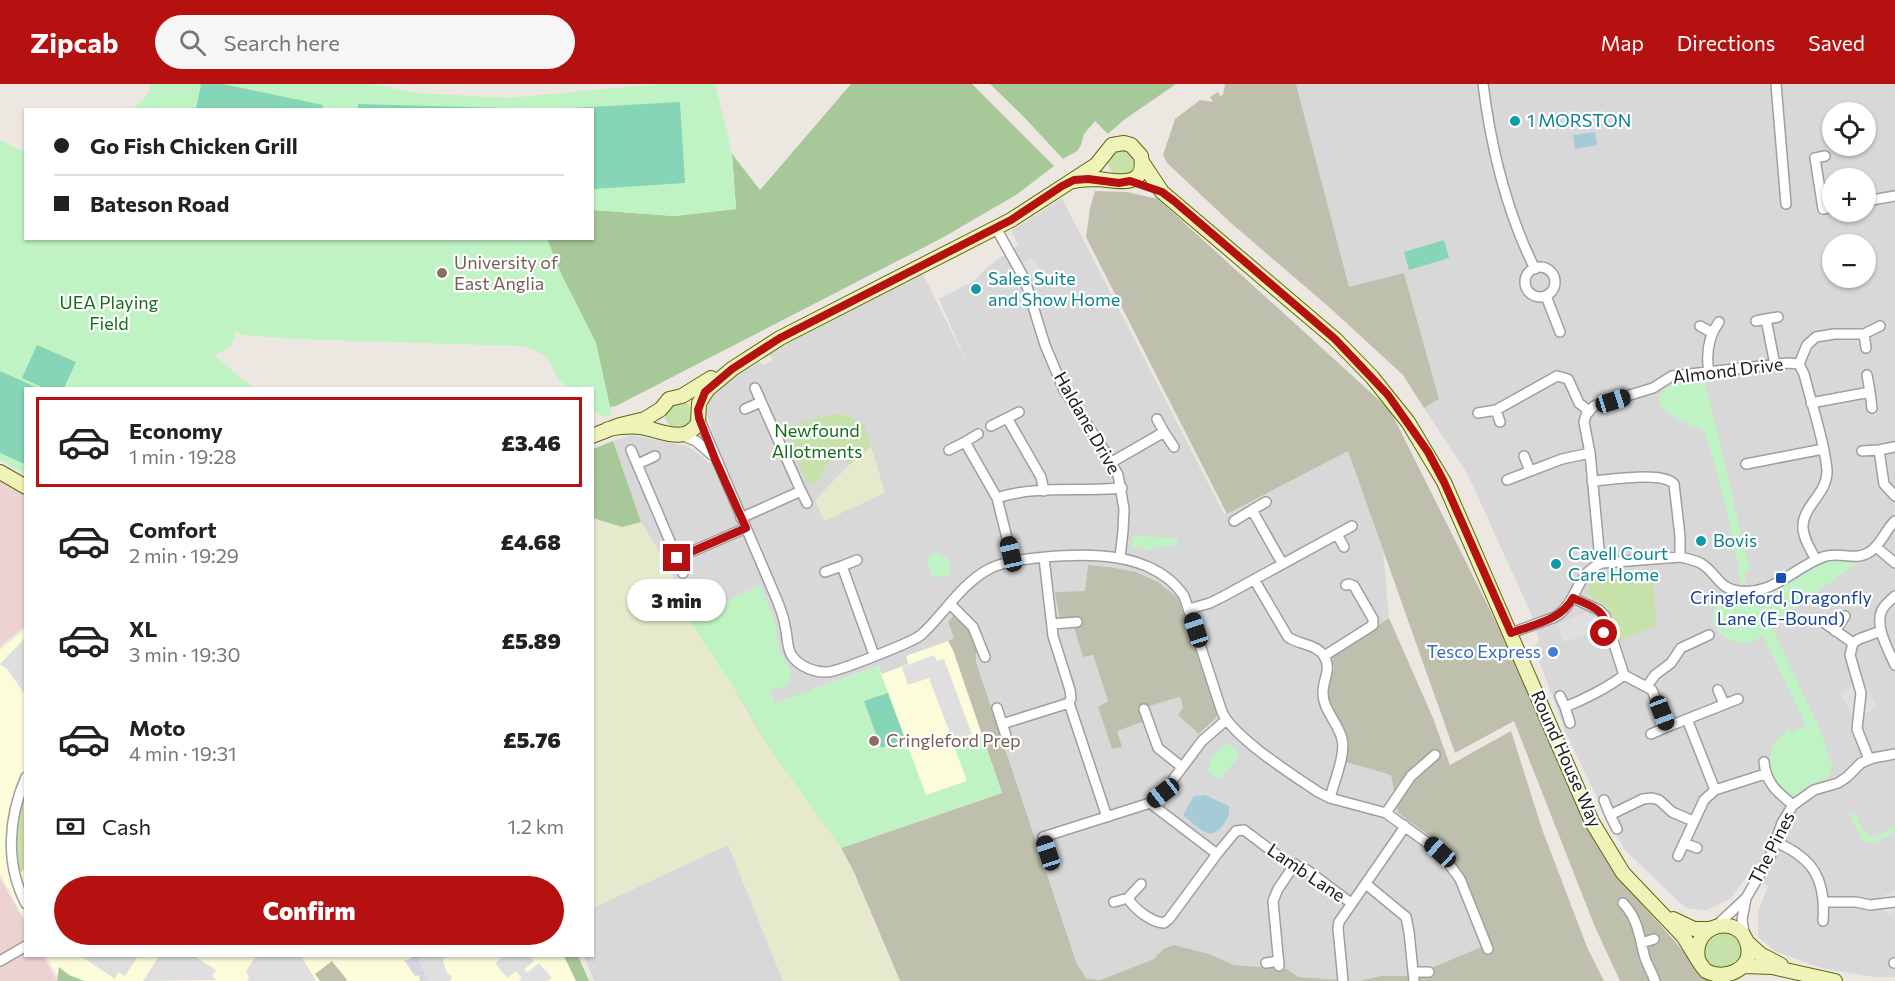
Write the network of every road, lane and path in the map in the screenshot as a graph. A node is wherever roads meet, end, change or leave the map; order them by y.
1 (1483, 84) edge
2 (1776, 84) edge
3 (1104, 155) junction
4 (1825, 156) dead end
5 (1142, 162) junction
6 (1074, 180) junction
7 (1114, 181) junction
8 (1130, 181) junction
9 (1162, 192) junction
10 (1895, 196) edge
11 (1876, 199) edge
12 (1786, 204) dead end
13 (1822, 209) edge
14 (996, 228) junction
15 (1535, 269) junction
16 (1546, 296) junction
17 (1778, 317) dead end
18 (1719, 322) dead end
19 (1700, 326) dead end
20 (1880, 326) dead end
21 (1560, 332) dead end
22 (1711, 332) junction
23 (1864, 334) junction
24 (1866, 348) dead end
25 (1799, 364) junction
26 (1775, 365) junction
27 (732, 369) junction
28 (1709, 373) junction
29 (1867, 375) dead end
30 (755, 388) dead end
31 (1870, 392) junction
32 (682, 396) junction
33 (761, 402) junction
34 (1811, 403) junction
35 (1872, 408) dead end
36 (745, 409) dead end
37 (661, 410) junction
38 (1496, 410) junction
39 (1019, 411) dead end
40 (1589, 411) junction
41 (1478, 413) dead end
42 (699, 414) junction
43 (1007, 418) junction
44 (1157, 418) dead end
45 (1500, 422) dead end
46 (991, 426) dead end
47 (608, 429) junction
48 (1164, 432) junction
49 (677, 434) junction
50 (978, 434) dead end
51 (594, 435) edge
52 (964, 442) junction
53 (1173, 447) dead end
54 (1894, 447) edge
55 (1823, 449) junction
56 (631, 450) dead end
57 (949, 450) dead end
58 (1879, 450) junction
59 (1862, 451) dead end
60 (1590, 453) junction
61 (655, 456) dead end
62 (1524, 456) dead end
63 (715, 459) junction
64 (1112, 462) junction
65 (638, 464) junction
66 (1746, 464) dead end
67 (1530, 471) junction
68 (0, 472) edge
69 (1508, 480) dead end
70 (1592, 481) junction
71 (24, 486) edge
72 (1122, 488) junction
73 (801, 491) junction
74 (1044, 491) junction
75 (1895, 496) edge
76 (997, 498) junction
77 (1266, 502) dead end
78 (807, 504) dead end
79 (1252, 510) junction
80 (741, 518) junction
81 (1234, 521) dead end
82 (1895, 521) edge
83 (1352, 526) dead end
84 (746, 528) junction
85 (1337, 534) junction
86 (1344, 547) dead end
87 (1876, 547) junction
88 (1680, 557) junction
89 (677, 558) junction
90 (1044, 558) junction
91 (1120, 558) junction
92 (857, 560) dead end
93 (1816, 560) junction
94 (1013, 561) junction
95 (1282, 563) junction
96 (1602, 563) junction
97 (1895, 563) edge
98 (842, 566) junction
99 (825, 572) dead end
100 (683, 573) dead end
101 (1254, 580) junction
102 (1346, 585) dead end
103 (1895, 596) edge
104 (1573, 598) junction
105 (950, 604) junction
106 (1189, 609) junction
107 (1845, 616) dead end
108 (1822, 621) dead end
109 (1077, 622) dead end
110 (1052, 624) junction
111 (1835, 631) junction
112 (1881, 631) junction
113 (1511, 633) junction
114 (1709, 635) dead end
115 (1692, 643) junction
116 (1853, 643) junction
117 (1696, 653) dead end
118 (874, 655) junction
119 (1324, 656) junction
120 (984, 657) dead end
121 (1894, 663) edge
122 (1624, 675) junction
123 (1647, 686) junction
124 (1718, 690) dead end
125 (1560, 696) dead end
126 (1738, 699) dead end
127 (1069, 703) junction
128 (1724, 704) junction
129 (1565, 707) junction
130 (997, 708) dead end
131 (1144, 709) dead end
132 (1687, 719) junction
133 (1226, 720) junction
134 (1570, 723) dead end
135 (1002, 724) junction
136 (1667, 727) junction
137 (1651, 734) dead end
138 (1007, 739) dead end
139 (1895, 754) edge
140 (1435, 755) dead end
141 (1869, 759) junction
142 (1764, 762) dead end
143 (1182, 767) junction
144 (1765, 774) junction
145 (24, 781) edge
146 (1715, 790) junction
147 (1330, 798) junction
148 (1604, 800) dead end
149 (1150, 803) junction
150 (1793, 805) junction
151 (1386, 813) junction
152 (1610, 815) junction
153 (1107, 817) junction
154 (1693, 821) junction
155 (1039, 825) dead end
156 (1404, 825) junction
157 (1617, 829) dead end
158 (1043, 837) junction
159 (1775, 842) junction
160 (1684, 843) junction
161 (1697, 848) dead end
162 (1048, 853) dead end
163 (1217, 854) junction
164 (1678, 856) dead end
165 (1294, 864) junction
166 (1141, 884) dead end
167 (1366, 884) junction
168 (24, 898) edge
169 (1128, 898) junction
170 (1746, 898) junction
171 (1114, 902) dead end
172 (1825, 902) junction
173 (1895, 902) edge
174 (1351, 903) junction
175 (1623, 903) dead end
176 (1651, 904) junction
177 (1823, 921) dead end
178 (1713, 928) junction
179 (1654, 939) dead end
180 (1747, 940) junction
181 (1642, 943) junction
182 (24, 947) edge
183 (1488, 949) dead end
184 (0, 961) edge
185 (1700, 962) junction
186 (1266, 963) dead end
187 (1744, 966) junction
188 (1429, 972) dead end
189 (1795, 972) junction
190 (1414, 976) edge
191 (1729, 978) edge
192 (1343, 981) edge
193 (1655, 981) edge
194 (1706, 981) edge
195 (1834, 981) edge

1 - 15 street
2 - 12 street
3 - 5 street
3 - 6 street
3 - 7 street
4 - 13 street
5 - 8 street
5 - 9 street, Round House Way
6 - 7 street
6 - 14 street
7 - 8 street
8 - 9 street, Round House Way
9 - 113 street, Round House Way
10 - 11 street
14 - 27 street
14 - 64 street, Haldane Drive
15 - 16 street
15 - 16 street
16 - 21 street
17 - 26 street
18 - 22 street
19 - 22 street
20 - 23 street
22 - 28 street
23 - 24 street
23 - 25 street
25 - 26 street, Almond Drive
25 - 34 street, Almond Drive
26 - 28 street, Almond Drive
27 - 32 street
27 - 42 street
28 - 40 street, Almond Drive
29 - 31 street
30 - 33 street
31 - 34 street
31 - 35 street
32 - 37 street
32 - 42 street
33 - 36 street
33 - 73 street
34 - 55 street, Almond Drive
37 - 47 street
37 - 49 street
38 - 40 street
38 - 41 street
38 - 45 street
39 - 43 street
40 - 60 street
42 - 49 street
42 - 63 street
43 - 46 street
43 - 74 street
44 - 48 street
47 - 49 street
47 - 51 street
48 - 53 street
48 - 64 street
49 - 63 street
50 - 52 street
52 - 57 street
52 - 76 street
54 - 58 street
55 - 66 street
55 - 93 street, Almond Drive
56 - 65 street
58 - 59 street
58 - 75 street
60 - 67 street
60 - 70 street
61 - 65 street
62 - 67 street
63 - 80 street
64 - 72 street, Haldane Drive
65 - 89 street
67 - 69 street
68 - 71 street
70 - 88 street
70 - 96 street
72 - 74 street
72 - 91 street, Haldane Drive
73 - 78 street
73 - 80 street
74 - 76 street
76 - 94 street
77 - 79 street
79 - 81 street
79 - 95 street
80 - 84 street
82 - 87 street
83 - 85 street
84 - 89 street
84 - 118 street
85 - 86 street
85 - 95 street
87 - 93 street
87 - 97 street
88 - 93 street
88 - 96 street
89 - 100 street
90 - 91 street
90 - 94 street
90 - 110 street
91 - 106 street
92 - 98 street
94 - 105 street
95 - 101 street
96 - 104 street
98 - 99 street
98 - 118 street
101 - 106 street
101 - 119 street
102 - 119 street
103 - 112 street
104 - 113 street
104 - 122 street
105 - 118 street
105 - 120 street
106 - 133 street
107 - 111 street
108 - 111 street
109 - 110 street
110 - 127 street
111 - 116 street
112 - 116 street
112 - 121 street
113 - 176 street, Round House Way
114 - 115 street
115 - 117 street
115 - 123 street
116 - 141 street
119 - 147 street
122 - 123 street
122 - 129 street
123 - 136 street
124 - 128 street
125 - 129 street
126 - 128 street
127 - 135 street
127 - 153 street
128 - 132 street
129 - 134 street
130 - 135 street
131 - 143 street
132 - 136 street
132 - 146 street
133 - 143 street
133 - 147 street
135 - 138 street
136 - 137 street
139 - 141 street, The Pines
140 - 151 street
141 - 150 street, The Pines
142 - 144 street
143 - 149 street
144 - 146 street
144 - 150 street
145 - 168 street
146 - 154 street
147 - 151 street
148 - 152 street
149 - 153 street
149 - 163 street
150 - 159 street, The Pines
151 - 156 street
152 - 154 street
152 - 157 street
153 - 158 street
154 - 160 street
155 - 158 street
156 - 167 street, Lamb Lane
156 - 183 street
158 - 162 street
159 - 170 street, The Pines
159 - 172 street
160 - 161 street
160 - 164 street
163 - 165 street, Lamb Lane
163 - 169 street, Lamb Lane
165 - 174 street, Lamb Lane
165 - 186 street
166 - 169 street
167 - 174 street, Lamb Lane
167 - 190 street
169 - 171 street
170 - 178 street, The Pines
170 - 180 street, The Pines
172 - 173 street
172 - 177 street
174 - 192 street
175 - 181 street
176 - 178 street, Round House Way
176 - 185 street, Round House Way
178 - 180 street, Round House Way
178 - 185 street
179 - 181 street
180 - 187 street
180 - 189 street, Round House Way
181 - 193 street
182 - 184 street
185 - 191 street
185 - 194 street
187 - 189 street, Round House Way
187 - 191 street
188 - 190 street
189 - 195 street, Round House Way

